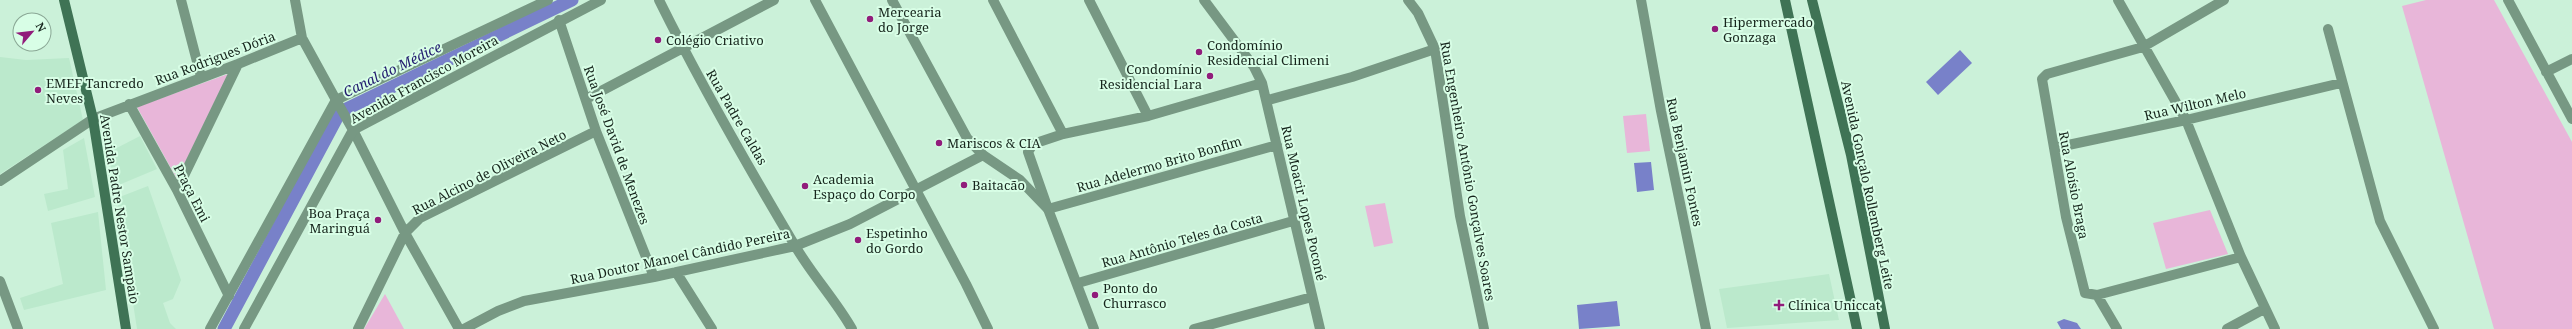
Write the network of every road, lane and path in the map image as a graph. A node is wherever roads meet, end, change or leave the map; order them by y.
1 (64, 0) edge
2 (181, 0) edge
3 (296, 0) edge
4 (548, 0) edge
5 (601, 0) edge
6 (659, 0) edge
7 (774, 0) edge
8 (814, 0) edge
9 (892, 0) edge
10 (993, 0) edge
11 (1089, 0) edge
12 (1204, 0) edge
13 (1408, 0) edge
14 (1641, 0) edge
15 (1785, 0) edge
16 (1812, 0) edge
17 (2118, 0) edge
18 (2224, 0) edge
19 (2508, 0) edge
20 (559, 20) junction
21 (2328, 29) dead end
22 (302, 38) junction
23 (2143, 47) junction
24 (1435, 48) junction
25 (683, 49) junction
26 (2572, 59) edge
27 (238, 64) junction
28 (2546, 72) junction
29 (201, 77) junction
30 (1262, 83) junction
31 (2341, 83) junction
32 (586, 99) junction
33 (1268, 100) junction
34 (336, 101) junction
35 (129, 104) junction
36 (1148, 116) junction
37 (93, 119) junction
38 (2572, 119) edge
39 (2186, 120) junction
40 (352, 129) junction
41 (596, 131) junction
42 (1063, 134) junction
43 (1277, 145) junction
44 (2054, 148) junction
45 (983, 155) junction
46 (0, 181) edge
47 (177, 190) junction
48 (915, 190) junction
49 (1048, 209) junction
50 (1293, 221) junction
51 (405, 233) junction
52 (795, 246) junction
53 (2241, 257) junction
54 (676, 272) junction
55 (654, 277) junction
56 (0, 281) edge
57 (1078, 284) junction
58 (2093, 295) junction
59 (229, 296) junction
60 (1312, 297) junction
61 (2264, 309) junction
62 (245, 328) edge
63 (18, 329) edge
64 (126, 329) edge
65 (210, 329) edge
66 (358, 329) edge
67 (459, 329) edge
68 (464, 329) edge
69 (712, 329) edge
70 (852, 329) edge
71 (988, 329) edge
72 (1094, 329) edge
73 (1194, 329) edge
74 (1320, 329) edge
75 (1484, 329) edge
76 (1706, 329) edge
77 (1857, 329) edge
78 (1885, 329) edge
79 (2117, 329) edge
80 (2227, 329) edge
81 (2275, 329) edge
82 (2434, 329) edge

1 - 37 main road, Avenida Padre Nestor Sampaio
2 - 29 street
3 - 22 street
4 - 34 street, Avenida Francisco Moreira
5 - 20 street, Avenida Francisco Moreira
6 - 25 street, Rua Padre Caldas
7 - 25 street
8 - 48 street
9 - 45 street
10 - 42 street
11 - 36 street
12 - 30 street, Rua Moacir Lopes Poconé
13 - 24 street, Rua Engenheiro Antônio Gonçalves Soares
14 - 76 street, Rua Benjamin Fontes
15 - 77 main road
16 - 78 main road, Avenida Gonçalo Rollemberg Leite
17 - 23 street
18 - 23 street
19 - 28 street
20 - 32 street, Rua José David de Menezes
20 - 40 street, Avenida Francisco Moreira
21 - 31 street
22 - 27 street, Rua Rodrigues Dória
22 - 34 street
23 - 39 street
23 - 44 street, Rua Aloísio Braga
24 - 33 street
24 - 75 street, Rua Engenheiro Antônio Gonçalves Soares
25 - 32 street
25 - 52 street, Rua Padre Caldas
26 - 28 street
27 - 29 street, Rua Rodrigues Dória
27 - 47 street
28 - 38 street
29 - 35 street, Rua Rodrigues Dória
30 - 33 street, Rua Moacir Lopes Poconé
30 - 36 street
31 - 39 street, Rua Wilton Melo
31 - 82 street
32 - 41 street, Rua José David de Menezes
33 - 43 street, Rua Moacir Lopes Poconé
34 - 40 street
34 - 59 street, Avenida Francisco Moreira
35 - 37 street, Rua Rodrigues Dória
35 - 47 street, Praça Emi
36 - 42 street
37 - 46 street, Rua Rodrigues Dória
37 - 64 main road, Avenida Padre Nestor Sampaio
39 - 44 street, Rua Wilton Melo
39 - 53 street
40 - 51 street
40 - 62 street, Avenida Francisco Moreira
41 - 51 street, Rua Alcino de Oliveira Neto
41 - 55 street, Rua José David de Menezes
42 - 49 street
43 - 49 street, Rua Adelermo Brito Bonfim
43 - 50 street, Rua Moacir Lopes Poconé
44 - 58 street, Rua Aloísio Braga
45 - 48 street, Rua Doutor Manoel Cândido Pereira
45 - 49 street
47 - 59 street, Praça Emi
48 - 52 street, Rua Doutor Manoel Cândido Pereira
48 - 71 street
49 - 57 street
50 - 57 street, Rua Antônio Teles da Costa
50 - 60 street, Rua Moacir Lopes Poconé
51 - 66 street, Rua Alcino de Oliveira Neto
51 - 67 street
52 - 54 street, Rua Doutor Manoel Cândido Pereira
52 - 70 street, Rua Padre Caldas
53 - 58 street
53 - 61 street
54 - 55 street, Rua Doutor Manoel Cândido Pereira
54 - 69 street
55 - 68 street, Rua Doutor Manoel Cândido Pereira
56 - 63 street
57 - 72 street
58 - 79 street, Rua Aloísio Braga
59 - 65 street, Avenida Francisco Moreira
60 - 73 street
60 - 74 street, Rua Moacir Lopes Poconé
61 - 80 street
61 - 81 street

